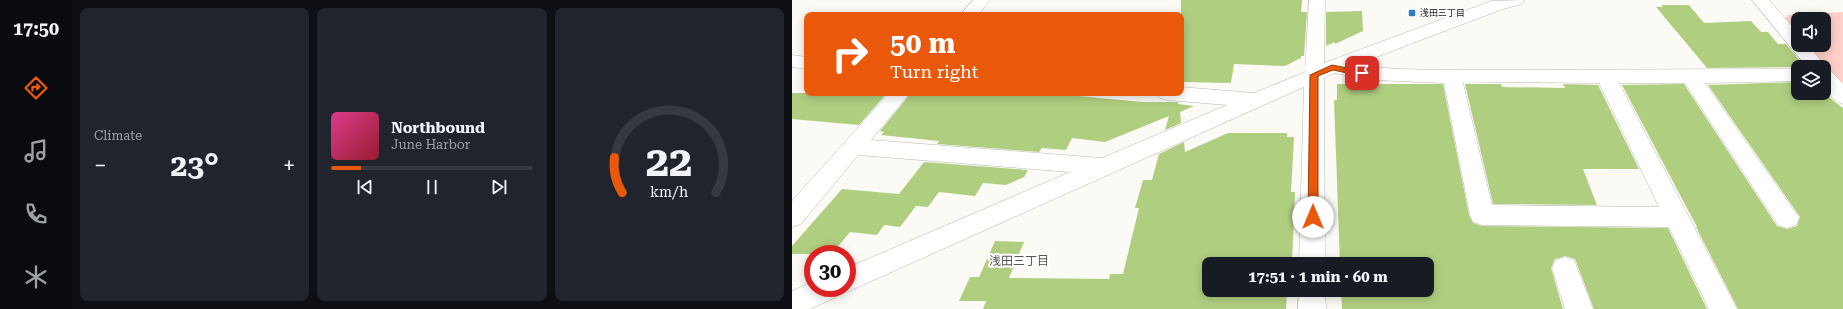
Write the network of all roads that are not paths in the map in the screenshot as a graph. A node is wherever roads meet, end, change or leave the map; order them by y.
1 (982, 0) edge
2 (1317, 0) edge
3 (1760, 0) edge
4 (1498, 2) edge
5 (975, 12) edge
6 (1811, 60) edge
7 (792, 61) edge
8 (804, 63) edge
9 (1323, 71) junction
10 (1791, 75) edge
11 (1452, 76) junction
12 (1606, 77) junction
13 (1691, 77) junction
14 (1831, 83) edge
15 (1184, 94) edge
16 (897, 96) edge
17 (1843, 97) edge
18 (1257, 100) junction
19 (854, 146) junction
20 (1103, 166) junction
21 (792, 217) edge
22 (1675, 217) junction
23 (1787, 218) dead end
24 (1312, 257) edge
25 (1565, 268) dead end
26 (856, 276) edge
27 (808, 297) edge
28 (1312, 297) edge
29 (792, 304) edge
30 (1312, 309) edge
31 (1578, 309) edge
32 (1723, 309) edge

1 - 5 street
2 - 9 street
3 - 6 street
4 - 9 street
7 - 8 street
9 - 11 street
9 - 18 street
9 - 24 street
10 - 13 street
11 - 12 street
11 - 22 street
12 - 13 street
12 - 22 street
13 - 23 street
14 - 17 street
15 - 18 street
16 - 19 street
18 - 20 street
19 - 20 street
19 - 21 street
20 - 26 street
22 - 32 street
25 - 31 street
27 - 29 street
28 - 30 street

